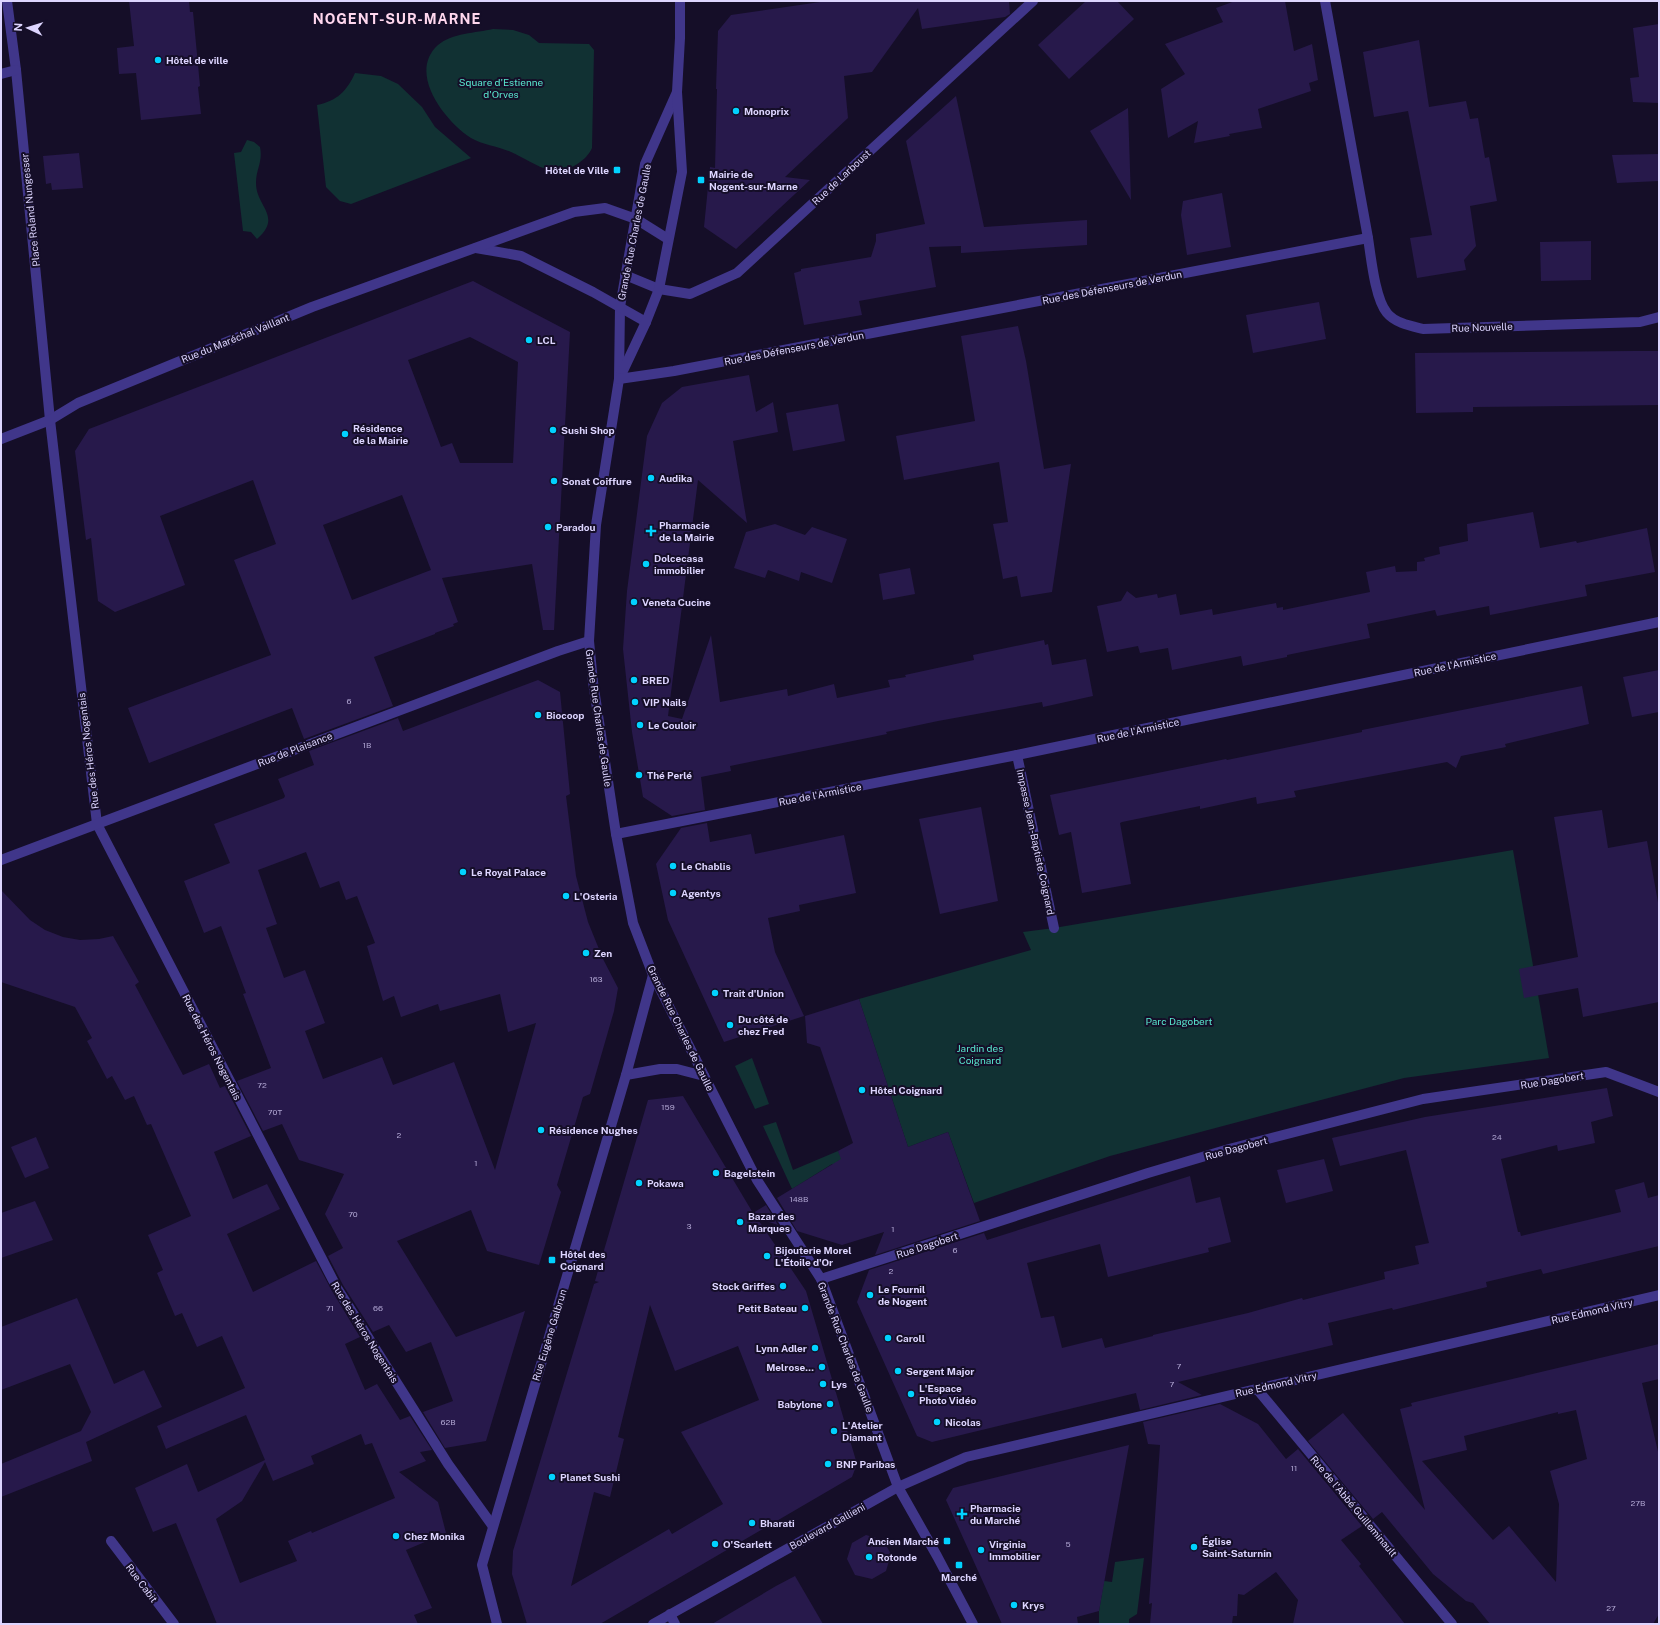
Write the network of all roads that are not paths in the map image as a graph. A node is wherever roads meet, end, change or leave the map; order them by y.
1 (6, 1) edge
2 (680, 1) edge
3 (1033, 1) edge
4 (1325, 1) edge
5 (16, 70) junction
6 (1, 74) edge
7 (677, 92) junction
8 (636, 219) junction
9 (1368, 238) junction
10 (668, 239) junction
11 (474, 248) junction
12 (626, 275) junction
13 (660, 289) junction
14 (620, 307) junction
15 (1659, 317) edge
16 (646, 322) junction
17 (619, 379) junction
18 (50, 420) junction
19 (1, 439) edge
20 (1659, 622) edge
21 (589, 641) junction
22 (1017, 755) junction
23 (97, 824) junction
24 (616, 834) junction
25 (1, 860) edge
26 (1054, 928) dead end
27 (653, 975) junction
28 (626, 1075) junction
29 (704, 1076) junction
30 (1659, 1092) edge
31 (821, 1279) junction
32 (1659, 1295) edge
33 (1257, 1389) junction
34 (898, 1487) junction
35 (492, 1525) junction
36 (111, 1541) dead end
37 (670, 1614) junction
38 (174, 1624) edge
39 (497, 1624) edge
40 (652, 1624) edge
41 (675, 1624) edge
42 (973, 1624) edge
43 (1452, 1624) edge

1 - 5 street, Place Roland Nungesser
2 - 7 street, Grande Rue Charles de Gaulle
3 - 13 street, Rue de Larboust
4 - 9 street
5 - 6 street
5 - 18 street, Place Roland Nungesser
7 - 8 street, Grande Rue Charles de Gaulle
7 - 10 street, Grande Rue Charles de Gaulle
8 - 10 street, Grande Rue Charles de Gaulle
8 - 11 street, Rue du Maréchal Vaillant
8 - 12 street, Grande Rue Charles de Gaulle
9 - 15 street, Rue Nouvelle
9 - 17 street, Rue des Défenseurs de Verdun
10 - 13 street, Grande Rue Charles de Gaulle
11 - 14 street, Rue du Maréchal Vaillant
11 - 18 street, Rue du Maréchal Vaillant
12 - 13 street, Rue de Larboust
12 - 14 street, Grande Rue Charles de Gaulle
13 - 16 street, Grande Rue Charles de Gaulle
14 - 16 street, Rue du Maréchal Vaillant
14 - 17 street, Grande Rue Charles de Gaulle
16 - 17 street, Grande Rue Charles de Gaulle
17 - 21 street, Grande Rue Charles de Gaulle
18 - 19 street, Rue du Maréchal Vaillant
18 - 23 street, Rue des Héros Nogentais
20 - 22 street, Rue de l'Armistice
21 - 23 street, Rue de Plaisance
21 - 24 street, Grande Rue Charles de Gaulle
22 - 24 street, Rue de l'Armistice
22 - 26 street, Impasse Jean-Baptiste Coignard
23 - 25 street, Rue de Plaisance
23 - 35 street, Rue des Héros Nogentais
24 - 27 street, Grande Rue Charles de Gaulle
27 - 28 street, Rue Eugène Galbrun
27 - 29 street, Grande Rue Charles de Gaulle
28 - 29 street
28 - 35 street, Rue Eugène Galbrun
29 - 31 street, Grande Rue Charles de Gaulle
30 - 31 street, Rue Dagobert
31 - 34 street, Grande Rue Charles de Gaulle
32 - 33 street, Rue Edmond Vitry
33 - 34 street, Rue Edmond Vitry
33 - 43 street, Rue de l'Abbé Guilleminault
34 - 37 street, Boulevard Gallieni
34 - 42 street, Grande Rue Charles de Gaulle
35 - 39 street
36 - 38 street, Rue Cabit
37 - 40 street, Boulevard Gallieni
37 - 41 street

